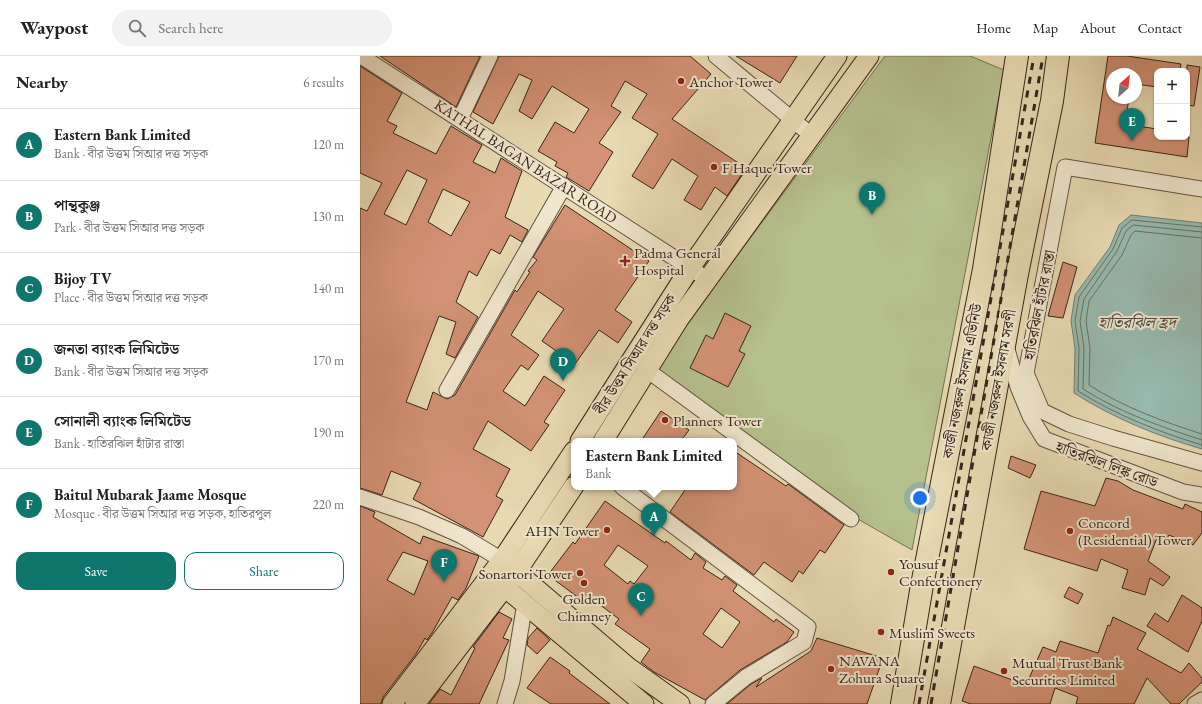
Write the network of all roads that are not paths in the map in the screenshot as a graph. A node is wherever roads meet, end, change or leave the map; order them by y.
1 (361, 56) edge
2 (490, 56) edge
3 (716, 56) edge
4 (837, 56) edge
5 (869, 56) edge
6 (1017, 56) edge
7 (1058, 56) edge
8 (460, 119) junction
9 (792, 120) junction
10 (811, 135) junction
11 (564, 186) junction
12 (1202, 189) edge
13 (690, 268) junction
14 (707, 279) junction
15 (1005, 343) junction
16 (647, 370) junction
17 (447, 390) dead end
18 (582, 438) edge
19 (605, 438) edge
20 (571, 456) edge
21 (1202, 463) edge
22 (571, 490) edge
23 (626, 490) edge
24 (1202, 495) edge
25 (360, 497) edge
26 (851, 519) dead end
27 (509, 565) junction
28 (498, 581) junction
29 (525, 603) junction
30 (1202, 700) edge
31 (392, 704) edge
32 (415, 704) edge
33 (505, 704) edge
34 (644, 704) edge
35 (680, 704) edge
36 (712, 704) edge
37 (902, 704) edge
38 (939, 704) edge
39 (1195, 704) edge

1 - 8 street, KATHAL BAGAN BAZAR ROAD
2 - 8 street
3 - 9 street
4 - 9 main road, বীর উত্তম সিআর দত্ত সড়ক
5 - 10 main road, বীর উত্তম সিআর দত্ত সড়ক
6 - 37 highway, কাজী নজরুল ইসলাম এভিনিউ
7 - 15 highway, কাজী নজরুল ইসলাম সরণী
8 - 11 street, KATHAL BAGAN BAZAR ROAD
9 - 10 street
9 - 13 main road, বীর উত্তম সিআর দত্ত সড়ক
10 - 14 main road, বীর উত্তম সিআর দত্ত সড়ক
11 - 13 street, KATHAL BAGAN BAZAR ROAD
11 - 17 street
12 - 21 street, হাতিরঝিল হাঁটার রাস্তা
13 - 14 street
13 - 18 main road, বীর উত্তম সিআর দত্ত সড়ক
14 - 16 main road, বীর উত্তম সিআর দত্ত সড়ক
15 - 24 street, হাতিরঝিল লিঙ্ক রোড
15 - 38 highway, কাজী নজরুল ইসলাম সরণী
16 - 19 main road, বীর উত্তম সিআর দত্ত সড়ক
16 - 26 street
20 - 27 main road
22 - 27 main road
23 - 36 street
25 - 27 street
27 - 28 main road
27 - 35 main road
28 - 29 main road
28 - 31 main road
28 - 32 main road
29 - 33 street
29 - 34 main road
30 - 39 street

